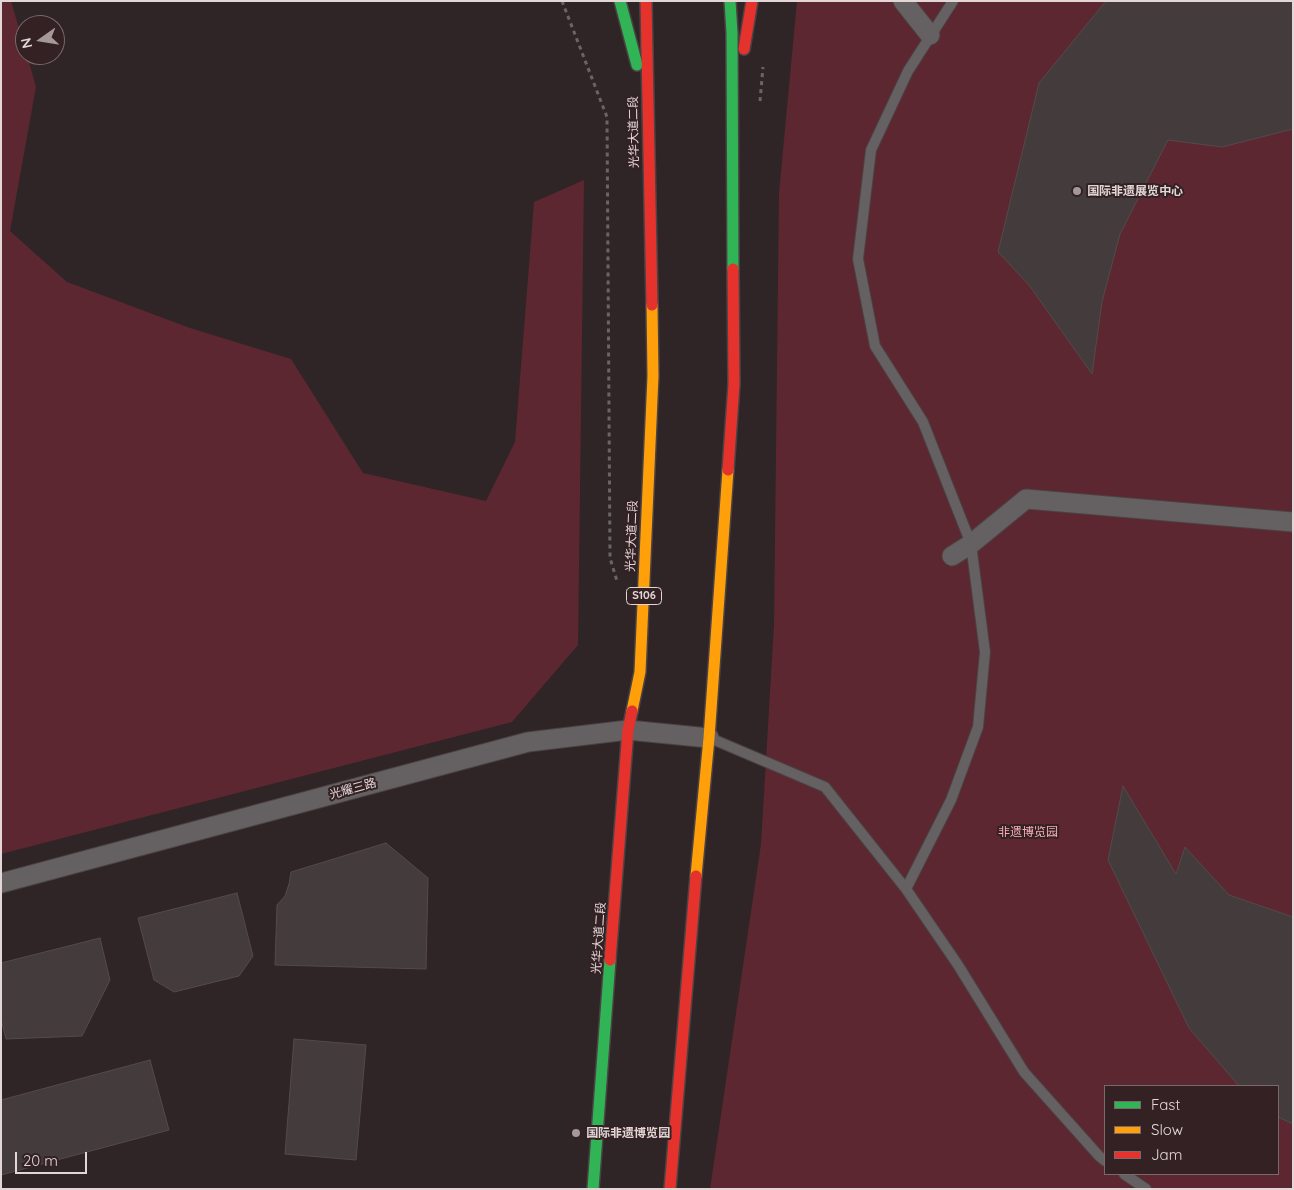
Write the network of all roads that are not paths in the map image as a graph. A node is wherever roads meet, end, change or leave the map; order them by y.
1 (620, 1) edge
2 (646, 1) edge
3 (730, 1) edge
4 (752, 1) edge
5 (903, 1) edge
6 (952, 1) edge
7 (930, 36) junction
8 (648, 102) junction
9 (732, 130) junction
10 (1293, 522) edge
11 (971, 544) junction
12 (952, 556) dead end
13 (628, 730) junction
14 (709, 738) junction
15 (1, 883) edge
16 (906, 889) junction
17 (1104, 1160) edge
18 (1125, 1175) edge
19 (593, 1189) edge
20 (670, 1189) edge
21 (1146, 1189) edge

1 - 8 main road
2 - 8 main road, 光华大道二段 / S106
3 - 9 main road
4 - 9 main road
5 - 7 street
6 - 7 lane
7 - 11 lane
8 - 13 main road, 光华大道二段 / S106
9 - 14 main road
10 - 11 street
11 - 12 street
11 - 16 lane
13 - 14 street, 光耀三路
13 - 15 street, 光耀三路
13 - 19 main road, 光华大道二段 / S106
14 - 16 lane
14 - 20 main road
16 - 17 lane
18 - 21 lane

